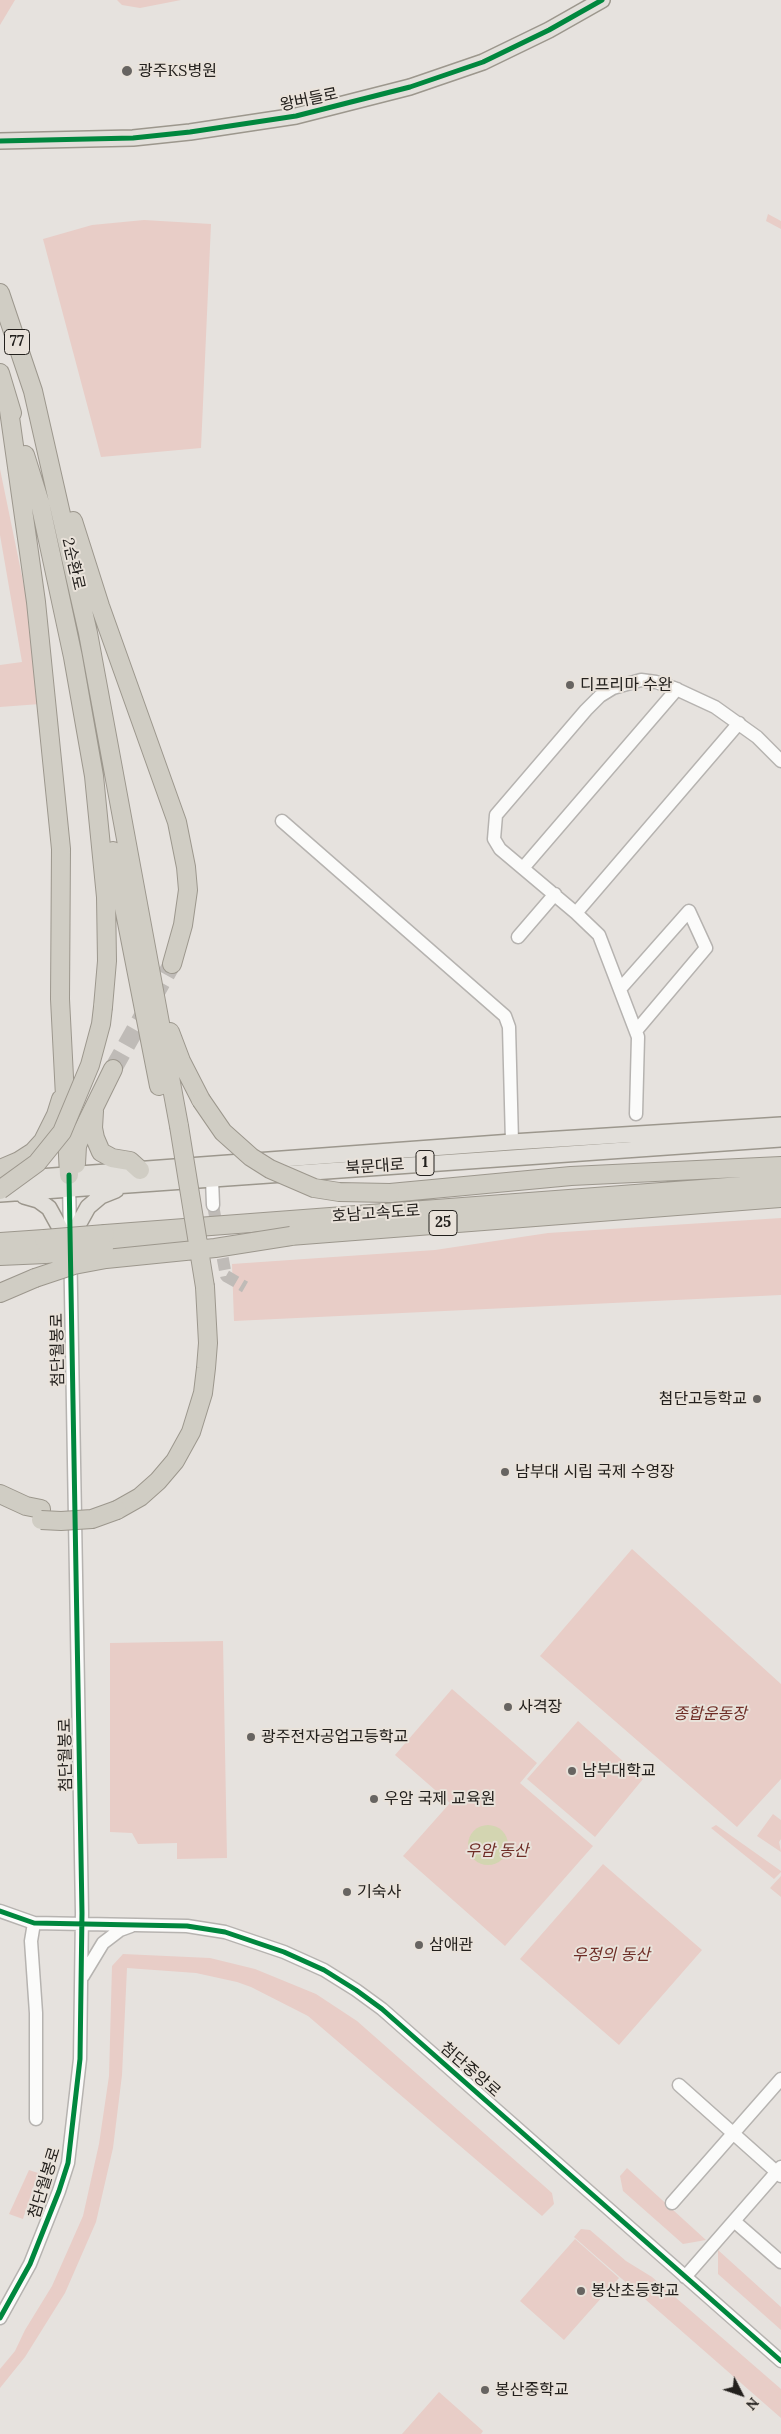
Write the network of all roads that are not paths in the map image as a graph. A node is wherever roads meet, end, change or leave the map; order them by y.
1 (602, 0) edge
2 (0, 141) edge
3 (0, 293) edge
4 (0, 373) edge
5 (33, 391) junction
6 (8, 404) junction
7 (677, 689) junction
8 (739, 723) junction
9 (781, 761) edge
10 (94, 776) junction
11 (282, 821) dead end
12 (125, 839) junction
13 (523, 868) junction
14 (555, 894) junction
15 (576, 913) junction
16 (518, 937) dead end
17 (172, 964) tunnel mouth
18 (620, 989) junction
19 (636, 1031) junction
20 (113, 1069) tunnel mouth
21 (63, 1074) junction
22 (95, 1106) junction
23 (636, 1114) dead end
24 (781, 1125) edge
25 (173, 1127) junction
26 (781, 1139) edge
27 (512, 1142) junction
28 (781, 1166) edge
29 (0, 1168) edge
30 (137, 1178) junction
31 (0, 1179) edge
32 (212, 1179) junction
33 (69, 1182) junction
34 (781, 1183) edge
35 (2, 1193) edge
36 (781, 1198) edge
37 (213, 1205) tunnel mouth
38 (291, 1236) junction
39 (104, 1241) junction
40 (0, 1242) edge
41 (45, 1246) junction
42 (0, 1256) edge
43 (70, 1258) junction
44 (0, 1293) edge
45 (0, 1494) edge
46 (0, 1506) edge
47 (41, 1514) junction
48 (0, 1911) edge
49 (34, 1923) junction
50 (82, 1923) junction
51 (135, 1925) junction
52 (81, 1981) junction
53 (781, 2079) edge
54 (679, 2086) dead end
55 (36, 2120) dead end
56 (733, 2133) junction
57 (780, 2172) edge
58 (672, 2203) dead end
59 (734, 2221) junction
60 (781, 2262) edge
61 (685, 2277) junction
62 (0, 2318) edge
63 (781, 2362) edge

1 - 2 main road, 왕버들로
3 - 5 highway, 2순환로 / 77
4 - 6 highway, 2순환로 / 77
5 - 12 highway, 2순환로
5 - 17 highway
6 - 10 highway, 2순환로
6 - 21 highway
7 - 8 street
7 - 13 street
7 - 13 street
8 - 9 street
8 - 15 street
10 - 25 highway
10 - 35 highway, bridge
11 - 27 street
12 - 25 highway
12 - 28 highway, bridge
13 - 14 street
14 - 15 street
14 - 16 street
15 - 18 street
18 - 19 street
18 - 19 street
19 - 23 street
20 - 22 highway
21 - 29 highway
21 - 33 highway
22 - 30 highway
22 - 33 highway
24 - 27 main road, 북문대로 / 1
25 - 47 highway
26 - 32 main road, 북문대로 / 1
27 - 30 main road, 북문대로 / 1
30 - 32 main road, 북문대로 / 1
30 - 33 main road, 북문대로 / 1
30 - 43 main road
31 - 33 main road, 북문대로 / 1
32 - 37 street
33 - 35 main road, 북문대로 / 1
33 - 43 street, 첨단월봉로
34 - 39 highway, 호남고속도로 / 25
35 - 43 main road
36 - 38 highway, 호남고속도로 / 25
38 - 39 highway, 호남고속도로 / 25
38 - 44 highway, bridge
39 - 41 highway, 호남고속도로 / 25, bridge
40 - 41 highway, 호남고속도로 / 25
41 - 42 highway, 호남고속도로 / 25
43 - 50 street, 첨단월봉로
45 - 47 highway
46 - 47 highway
48 - 49 street, 첨단중앙로
49 - 50 street, 첨단중앙로
49 - 55 street
50 - 51 street, 첨단중앙로
50 - 52 street, 첨단월봉로
51 - 52 street
51 - 61 street, 첨단중앙로
52 - 62 street, 첨단월봉로
53 - 56 street
54 - 56 street
56 - 57 street
56 - 58 street
57 - 59 street
59 - 60 street
59 - 61 street
61 - 63 street, 첨단중앙로

